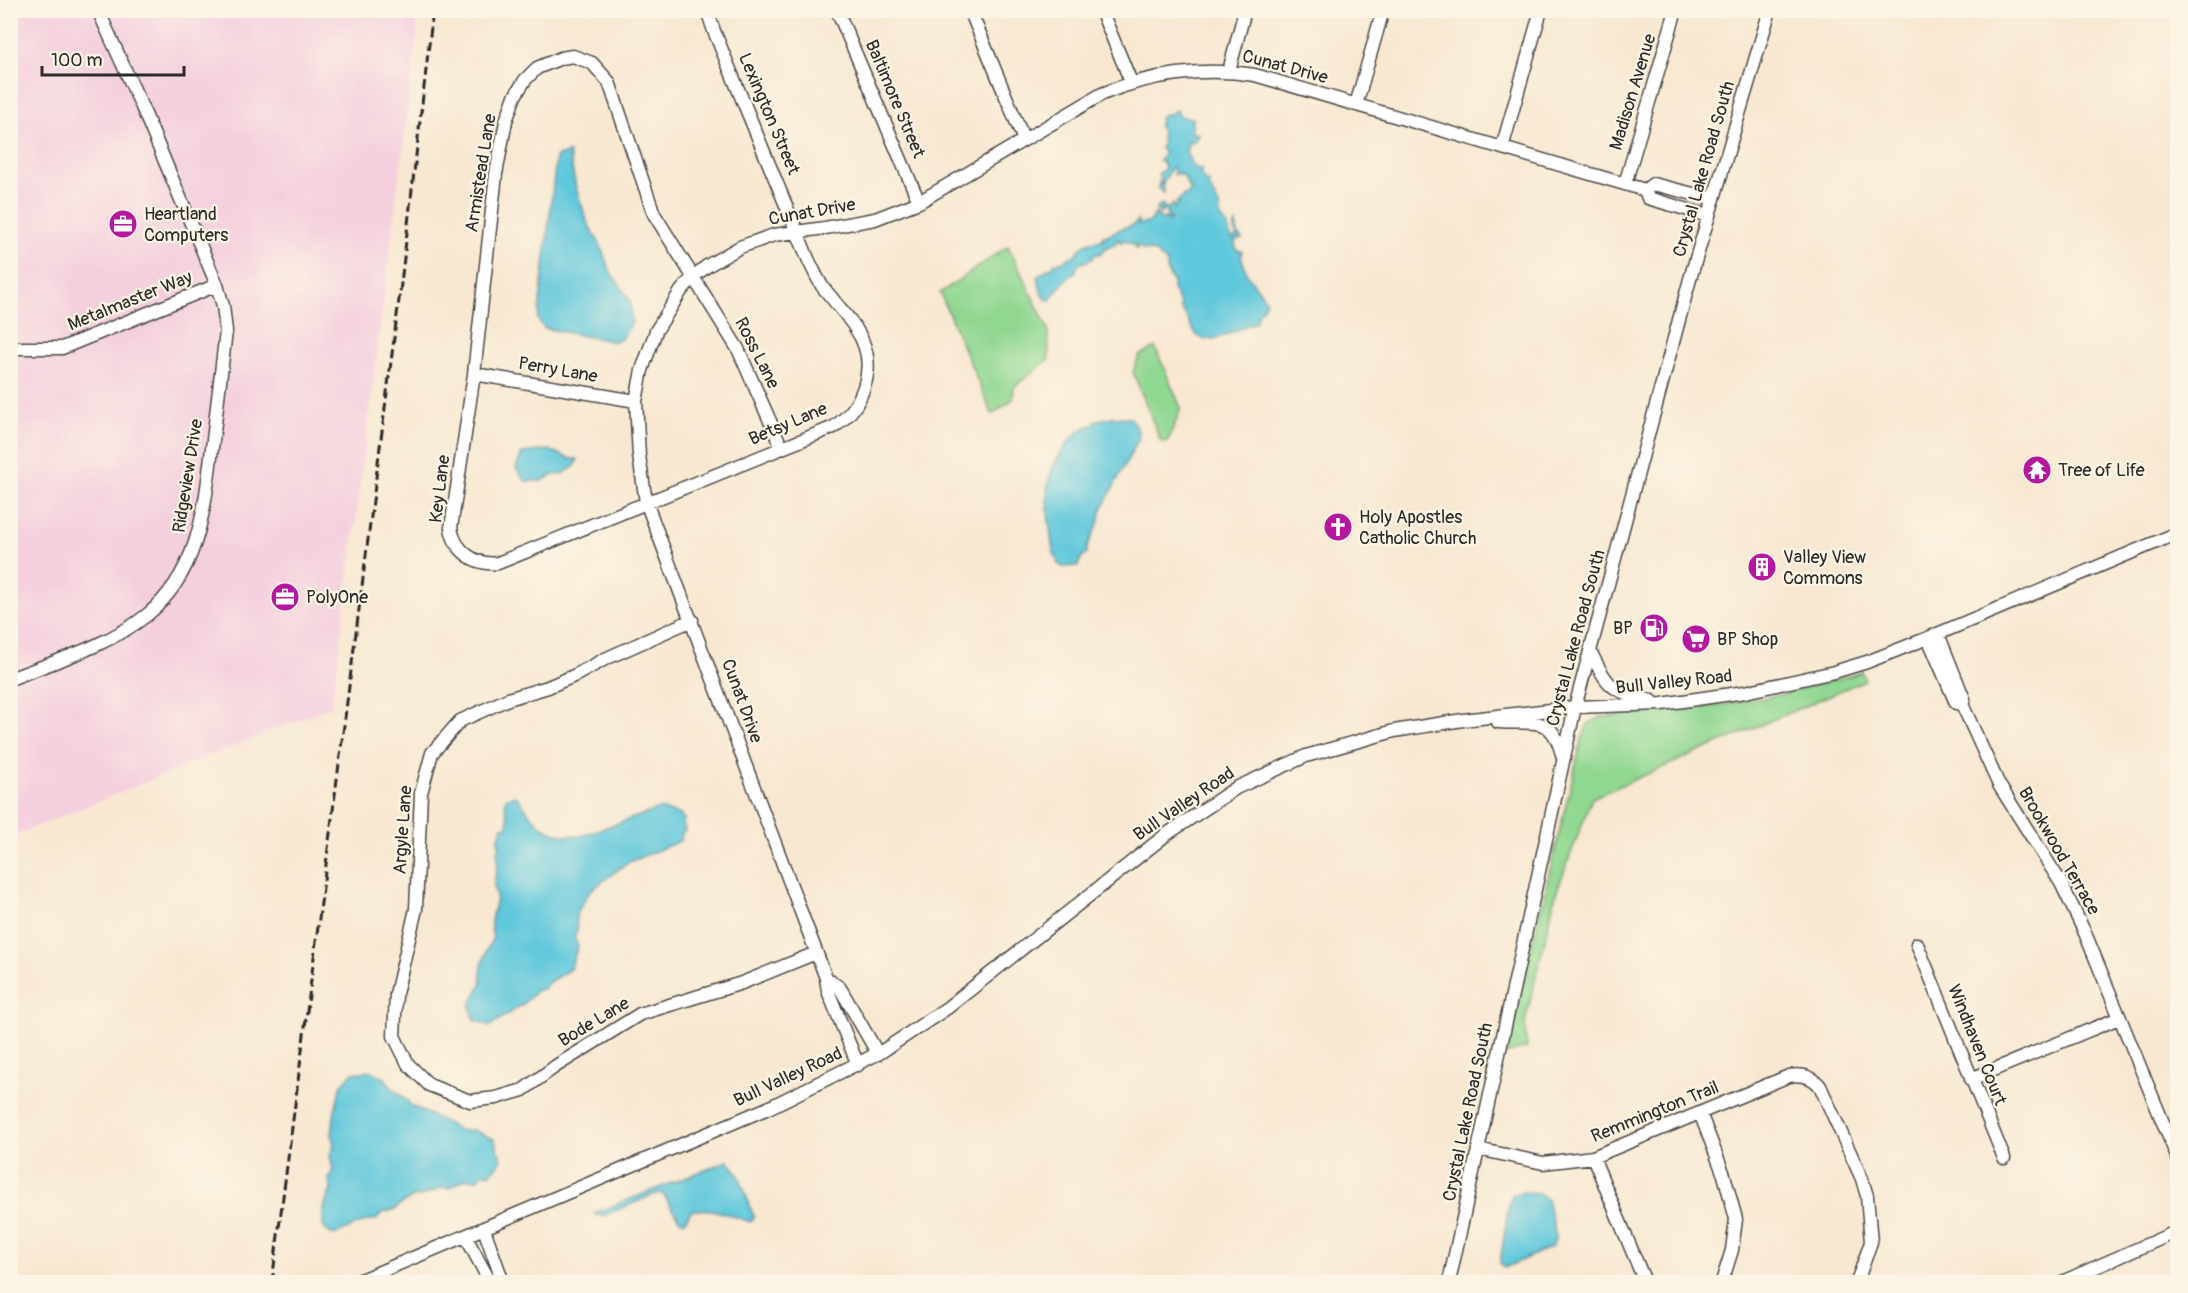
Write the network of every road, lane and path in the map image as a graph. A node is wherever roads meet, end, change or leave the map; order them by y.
1 (98, 10) edge
2 (837, 10) edge
3 (970, 10) edge
4 (1101, 10) edge
5 (1245, 10) edge
6 (1383, 10) edge
7 (1541, 10) edge
8 (1676, 10) edge
9 (1770, 10) edge
10 (710, 11) edge
11 (1229, 71) junction
12 (1131, 82) junction
13 (1356, 105) junction
14 (1024, 140) junction
15 (1502, 148) junction
16 (1625, 184) junction
17 (1645, 190) junction
18 (1714, 199) junction
19 (919, 202) junction
20 (1709, 216) junction
21 (798, 231) junction
22 (693, 277) junction
23 (217, 285) junction
24 (20, 348) dead end
25 (474, 374) junction
26 (636, 401) junction
27 (782, 447) junction
28 (646, 502) junction
29 (2178, 533) edge
30 (692, 620) junction
31 (1933, 636) junction
32 (1590, 651) junction
33 (10, 679) edge
34 (1662, 705) junction
35 (1575, 707) junction
36 (1463, 720) junction
37 (1564, 761) junction
38 (1917, 944) dead end
39 (816, 953) junction
40 (826, 978) junction
41 (2119, 1018) junction
42 (878, 1054) junction
43 (858, 1065) junction
44 (1971, 1080) junction
45 (429, 1085) joint
46 (1700, 1113) junction
47 (1478, 1149) junction
48 (1593, 1157) junction
49 (2004, 1158) dead end
50 (2178, 1159) edge
51 (484, 1229) junction
52 (2178, 1231) edge
53 (466, 1237) junction
54 (2083, 1278) edge
55 (356, 1282) edge
56 (490, 1282) edge
57 (503, 1282) edge
58 (1449, 1282) edge
59 (1645, 1282) edge
60 (1722, 1282) edge
61 (1857, 1282) edge
62 (2062, 1282) edge

1 - 23 street, Ridgeview Drive
2 - 19 street, Baltimore Street
3 - 14 street
4 - 12 street
5 - 11 street
6 - 13 street
7 - 15 street
8 - 16 street, Madison Avenue
9 - 18 street, Crystal Lake Road South
10 - 21 street, Lexington Street
11 - 12 street, Cunat Drive
11 - 13 street, Cunat Drive
12 - 14 street, Cunat Drive
13 - 15 street, Cunat Drive
14 - 19 street, Cunat Drive
15 - 16 street, Cunat Drive
16 - 17 street, Cunat Drive
17 - 18 street, Cunat Drive
17 - 20 street, Cunat Drive
18 - 20 street, Crystal Lake Road South
19 - 21 street, Cunat Drive
20 - 32 street, Crystal Lake Road South
21 - 22 street, Cunat Drive
21 - 27 street, Betsy Lane
22 - 25 street, Armistead Lane
22 - 26 street, Cunat Drive
22 - 27 street, Ross Lane
23 - 24 street, Metalmaster Way
23 - 33 street, Ridgeview Drive
25 - 26 street, Perry Lane
25 - 28 street, Key Lane
26 - 28 street, Cunat Drive
27 - 28 street, Betsy Lane
28 - 30 street, Cunat Drive
29 - 31 street, Bull Valley Road
30 - 39 street, Cunat Drive
30 - 45 street, Argyle Lane
31 - 34 street, Bull Valley Road
31 - 41 street, Brookwood Terrace
32 - 34 street
32 - 35 street, Crystal Lake Road South
34 - 35 street, Bull Valley Road
35 - 36 street, Bull Valley Road
35 - 37 street, Crystal Lake Road South
36 - 37 street
36 - 42 street, Bull Valley Road
37 - 47 street, Crystal Lake Road South
38 - 44 street, Windhaven Court
39 - 40 street, Cunat Drive
39 - 45 street, Bode Lane
40 - 42 street, Cunat Drive
40 - 43 street, Cunat Drive
41 - 44 street
41 - 50 street, Brookwood Terrace
42 - 43 street, Bull Valley Road
43 - 51 street, Bull Valley Road
44 - 49 street, Windhaven Court
46 - 48 street, Remmington Trail
46 - 60 street
46 - 61 street, Remmington Trail
47 - 48 street, Remmington Trail
47 - 58 street, Crystal Lake Road South
48 - 59 street
51 - 53 street, Bull Valley Road
51 - 57 street
52 - 54 street
53 - 55 street, Bull Valley Road
53 - 56 street
54 - 62 street

